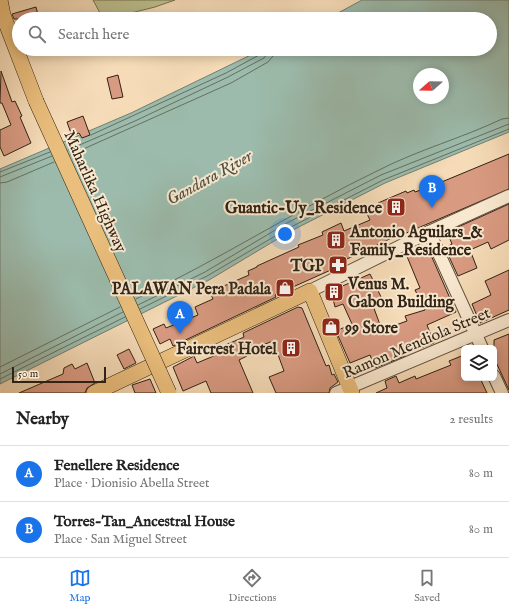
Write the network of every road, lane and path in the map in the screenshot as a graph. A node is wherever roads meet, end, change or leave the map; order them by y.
1 (0, 0) edge
2 (12, 38) edge
3 (19, 56) edge
4 (509, 196) edge
5 (429, 232) junction
6 (310, 291) junction
7 (509, 320) edge
8 (476, 335) junction
9 (481, 345) edge
10 (496, 381) edge
11 (346, 391) edge
12 (94, 393) edge
13 (169, 393) edge
14 (502, 393) edge

1 - 2 main road, Maharlika Highway, bridge
3 - 13 main road, Maharlika Highway, bridge
4 - 5 street
5 - 6 street
5 - 8 street
6 - 11 main road
6 - 12 main road
7 - 8 street, Ramon Mendiola Street
8 - 9 street
8 - 11 street, Ramon Mendiola Street
10 - 14 street

